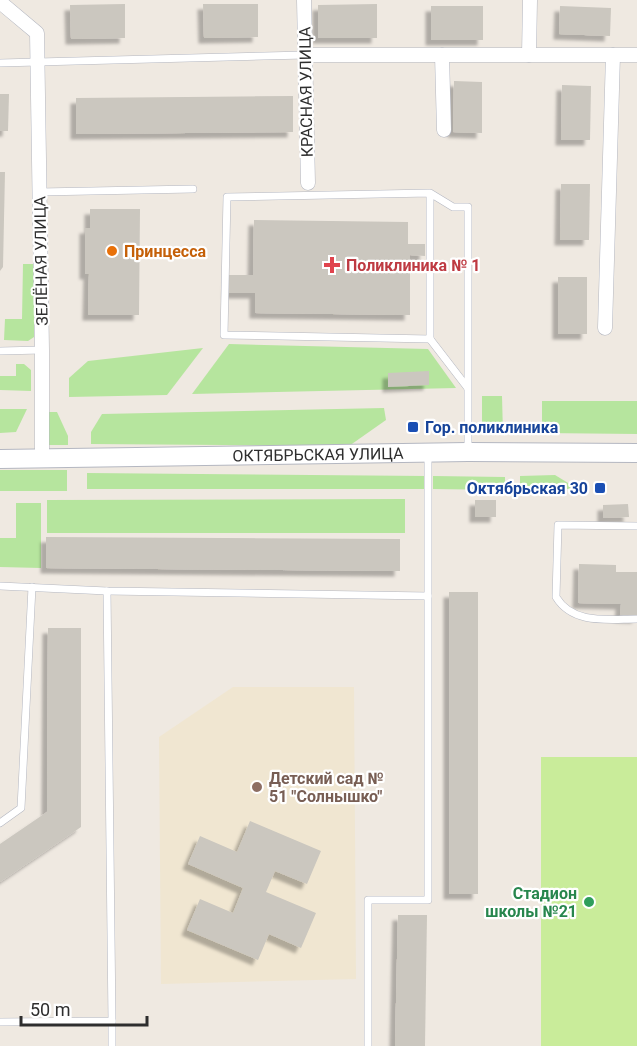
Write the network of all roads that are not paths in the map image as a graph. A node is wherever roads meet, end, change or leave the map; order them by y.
1 (304, 0) edge
2 (530, 0) edge
3 (0, 2) edge
4 (305, 55) junction
5 (442, 55) junction
6 (529, 55) junction
7 (613, 55) junction
8 (637, 55) edge
9 (0, 63) edge
10 (38, 63) junction
11 (444, 130) dead end
12 (308, 183) dead end
13 (193, 189) dead end
14 (40, 192) junction
15 (430, 193) junction
16 (605, 328) dead end
17 (430, 339) junction
18 (42, 350) junction
19 (0, 351) edge
20 (467, 387) junction
21 (468, 452) junction
22 (428, 453) junction
23 (637, 453) edge
24 (0, 459) edge
25 (42, 460) junction
26 (637, 526) edge
27 (0, 586) edge
28 (32, 587) junction
29 (107, 591) junction
30 (428, 596) junction
31 (637, 620) edge
32 (0, 823) edge
33 (112, 1021) junction
34 (0, 1022) edge
35 (112, 1046) edge
36 (368, 1046) edge

1 - 4 street, КРАСНАЯ УЛИЦА
2 - 6 street
3 - 10 street, ЗЕЛЁНАЯ УЛИЦА
4 - 5 street
4 - 10 lane
4 - 12 street, КРАСНАЯ УЛИЦА
5 - 6 street
5 - 11 street
6 - 7 street
7 - 8 street
7 - 16 street
9 - 10 lane
10 - 14 street, ЗЕЛЁНАЯ УЛИЦА
13 - 14 lane
14 - 18 street, ЗЕЛЁНАЯ УЛИЦА
15 - 17 lane
15 - 17 lane
15 - 20 lane
17 - 20 lane
18 - 19 lane
18 - 25 street, ЗЕЛЁНАЯ УЛИЦА
20 - 21 lane
21 - 22 street, ОКТЯБРЬСКАЯ УЛИЦА
21 - 23 street, ОКТЯБРЬСКАЯ УЛИЦА
22 - 25 street, ОКТЯБРЬСКАЯ УЛИЦА
22 - 30 lane
24 - 25 street, ОКТЯБРЬСКАЯ УЛИЦА
26 - 31 lane
27 - 28 lane
28 - 29 lane
28 - 32 lane
29 - 30 lane
29 - 33 lane
30 - 36 lane
33 - 34 lane
33 - 35 lane

